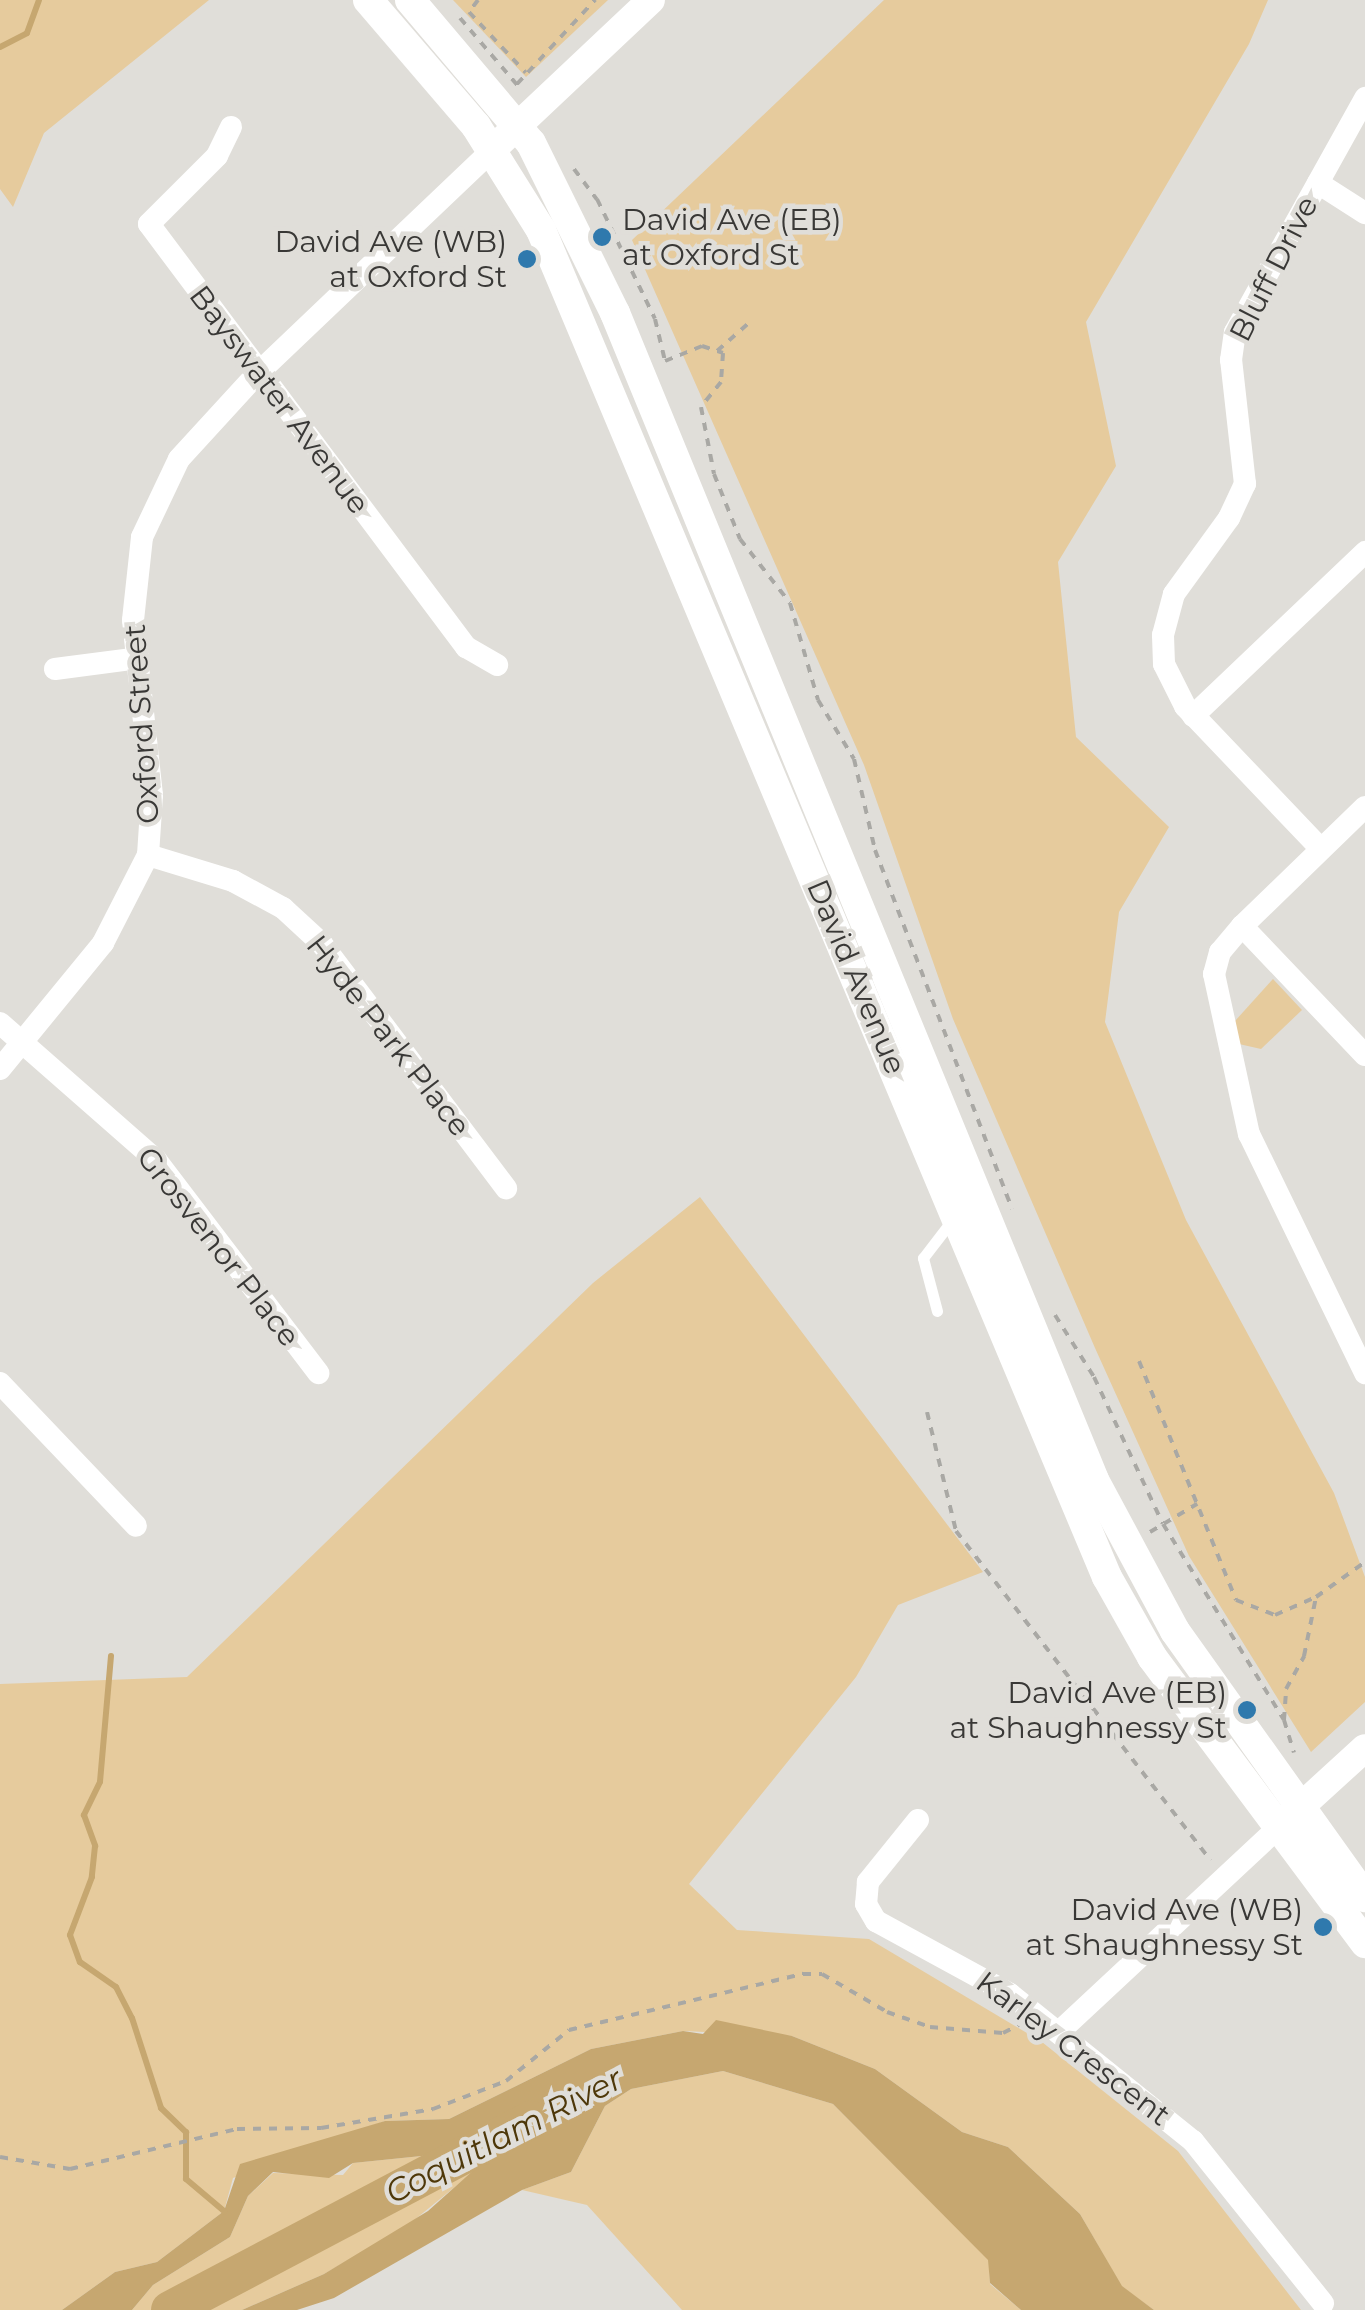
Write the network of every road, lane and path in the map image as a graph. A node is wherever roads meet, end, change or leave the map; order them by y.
1 (368, 0) edge
2 (410, 0) edge
3 (478, 0) edge
4 (595, 0) edge
5 (651, 0) edge
6 (456, 13) dead end
7 (526, 73) junction
8 (1365, 98) edge
9 (518, 126) junction
10 (230, 127) dead end
11 (493, 149) junction
12 (567, 160) dead end
13 (1318, 183) junction
14 (1365, 213) edge
15 (751, 320) dead end
16 (716, 350) junction
17 (256, 374) junction
18 (1365, 552) edge
19 (138, 658) junction
20 (497, 665) dead end
21 (55, 669) dead end
22 (1193, 716) junction
23 (1365, 807) edge
24 (1321, 849) junction
25 (148, 855) junction
26 (1242, 926) junction
27 (0, 1023) edge
28 (24, 1046) junction
29 (1365, 1056) edge
30 (0, 1069) edge
31 (506, 1188) dead end
32 (955, 1216) junction
33 (1015, 1218) dead end
34 (1048, 1298) dead end
35 (937, 1310) dead end
36 (1139, 1361) dead end
37 (318, 1373) dead end
38 (1365, 1373) edge
39 (0, 1383) edge
40 (927, 1412) dead end
41 (1198, 1504) junction
42 (1164, 1524) junction
43 (136, 1526) dead end
44 (1365, 1562) edge
45 (1316, 1597) junction
46 (1284, 1720) junction
47 (1365, 1749) edge
48 (1299, 1769) dead end
49 (1288, 1819) junction
50 (918, 1820) dead end
51 (1217, 1868) dead end
52 (1365, 1897) edge
53 (1365, 1943) edge
54 (1023, 2023) dead end
55 (1059, 2032) junction
56 (0, 2157) edge
57 (1323, 2303) dead end

1 - 11 main road, David Avenue
2 - 9 main road, David Avenue
3 - 7 path
4 - 7 path
5 - 9 street, Oxford Street
6 - 7 path
8 - 13 street, Bluff Drive
9 - 11 street, Oxford Street
9 - 49 main road, David Avenue
10 - 17 street, Bayswater Avenue
11 - 17 street, Oxford Street
11 - 32 main road, David Avenue
12 - 16 path
13 - 14 street
13 - 22 street, Bluff Drive
15 - 16 path
16 - 33 path
17 - 19 street, Oxford Street
17 - 20 street, Bayswater Avenue
18 - 22 street
19 - 21 street
19 - 25 street, Oxford Street
22 - 24 street, Bluff Drive
23 - 24 street
24 - 26 street
25 - 28 street, Oxford Street
25 - 31 street, Hyde Park Place
26 - 29 street
26 - 38 street
27 - 28 street, Grosvenor Place
28 - 30 street, Oxford Street
28 - 37 street, Grosvenor Place
32 - 35 lane
32 - 49 main road, David Avenue
34 - 42 path
36 - 41 path
39 - 43 street
40 - 51 path
41 - 42 path
41 - 45 path
42 - 46 path
44 - 45 path
45 - 46 path
46 - 48 path
47 - 49 street
49 - 52 main road, David Avenue
49 - 53 main road, David Avenue
49 - 55 street
50 - 55 street, Karley Crescent
54 - 56 path
55 - 57 street, Karley Crescent

